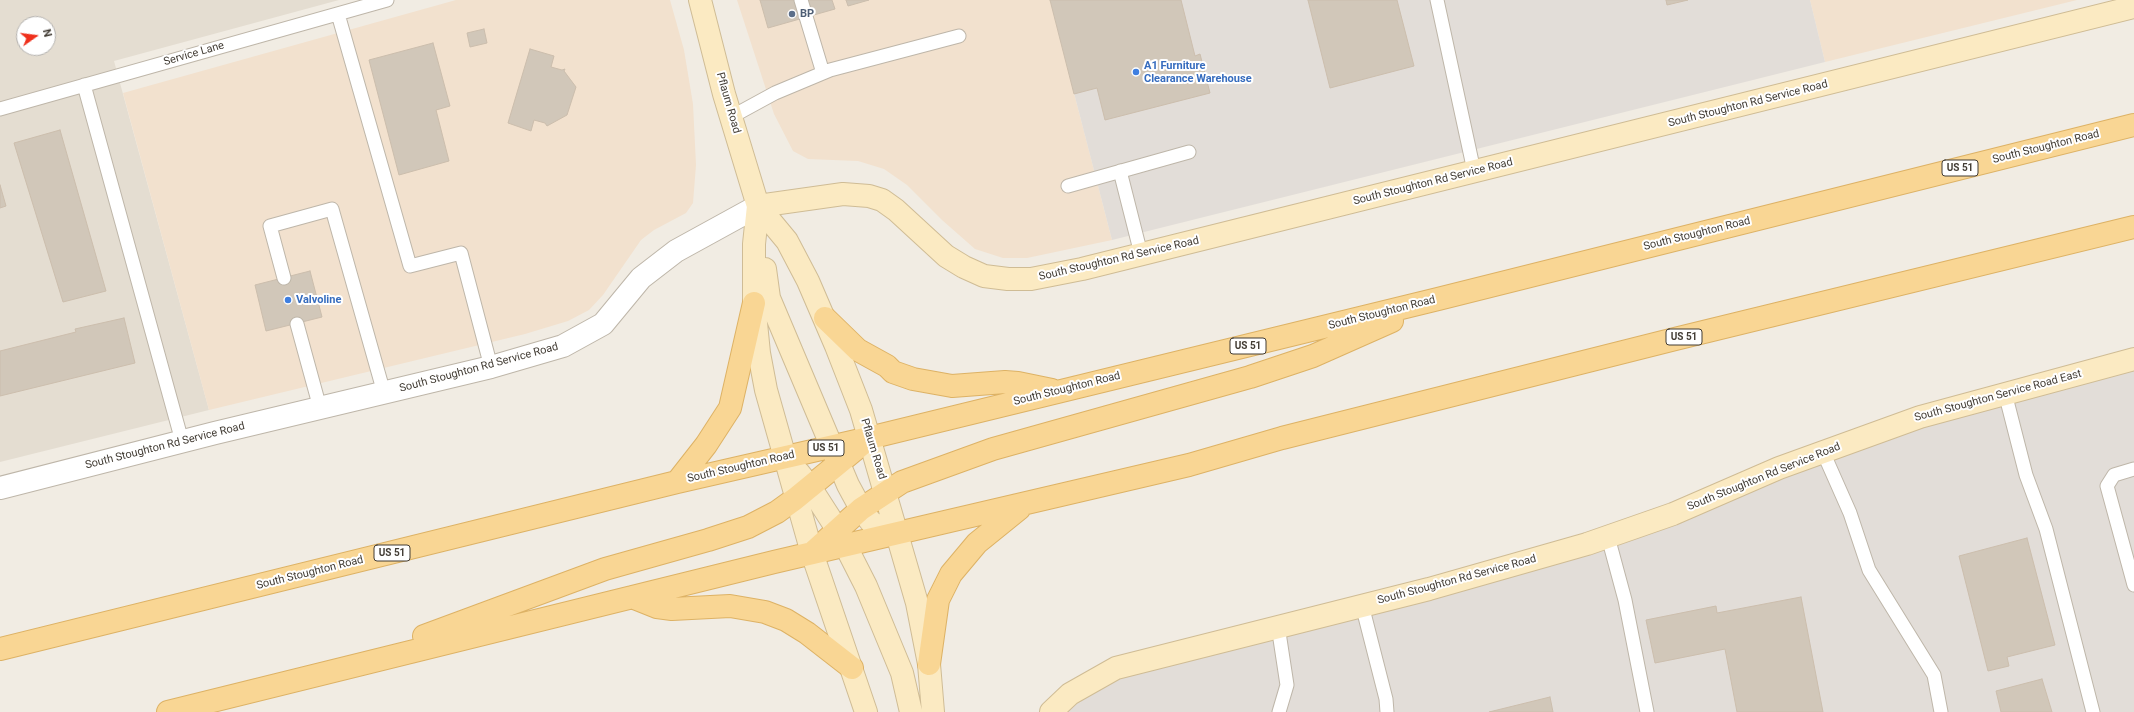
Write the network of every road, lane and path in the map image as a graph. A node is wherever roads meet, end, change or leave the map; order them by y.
1 (387, 0) edge
2 (700, 0) edge
3 (801, 0) edge
4 (1437, 0) edge
5 (2134, 7) edge
6 (338, 14) junction
7 (960, 36) dead end
8 (823, 73) junction
9 (84, 85) junction
10 (0, 109) edge
11 (731, 117) junction
12 (2134, 125) edge
13 (1189, 152) dead end
14 (1120, 171) junction
15 (1474, 171) junction
16 (1068, 186) dead end
17 (758, 206) junction
18 (2134, 227) edge
19 (1141, 254) junction
20 (284, 278) dead end
21 (1438, 300) junction
22 (754, 304) junction
23 (825, 318) junction
24 (297, 324) dead end
25 (2134, 359) edge
26 (491, 367) junction
27 (1057, 392) junction
28 (384, 393) junction
29 (2005, 393) junction
30 (320, 408) junction
31 (1864, 437) joint
32 (869, 438) junction
33 (182, 441) junction
34 (1823, 452) junction
35 (834, 456) junction
36 (784, 458) junction
37 (2134, 469) edge
38 (677, 482) junction
39 (0, 488) edge
40 (886, 492) junction
41 (802, 493) junction
42 (1025, 505) junction
43 (861, 509) junction
44 (897, 533) junction
45 (841, 537) junction
46 (1608, 537) junction
47 (812, 553) junction
48 (2134, 585) edge
49 (632, 597) junction
50 (1362, 605) junction
51 (1278, 626) junction
52 (0, 649) edge
53 (929, 664) junction
54 (852, 668) junction
55 (322, 674) junction
56 (168, 712) edge
57 (866, 712) edge
58 (911, 712) edge
59 (933, 712) edge
60 (1051, 712) edge
61 (1279, 712) edge
62 (1387, 712) edge
63 (1647, 712) edge
64 (1941, 712) edge
65 (2093, 712) edge

1 - 6 lane, Service Lane
2 - 11 street, Pflaum Road
3 - 8 lane
4 - 15 lane
5 - 15 street, South Stoughton Rd Service Road
6 - 9 lane, Service Lane
6 - 26 lane
7 - 8 lane
8 - 11 lane
9 - 10 lane, Service Lane
9 - 33 lane
11 - 17 street, Pflaum Road
12 - 21 main road, South Stoughton Road / US 51
13 - 14 lane
14 - 16 lane
14 - 19 lane
15 - 19 street, South Stoughton Rd Service Road
17 - 19 street, South Stoughton Rd Service Road
17 - 22 street, Pflaum Road
17 - 23 street, Pflaum Road
17 - 26 street, South Stoughton Rd Service Road
17 - 35 street
18 - 42 main road, US 51
20 - 28 lane
21 - 27 main road, South Stoughton Road / US 51
21 - 40 main road
22 - 36 street, Pflaum Road
22 - 38 main road
23 - 27 main road
23 - 32 street, Pflaum Road
24 - 30 lane
25 - 29 street, South Stoughton Service Road East
26 - 28 street, South Stoughton Rd Service Road
27 - 32 main road, South Stoughton Road / US 51
28 - 30 street, South Stoughton Rd Service Road
29 - 31 street, South Stoughton Service Road East
29 - 65 lane
30 - 33 street, South Stoughton Rd Service Road
31 - 34 street, South Stoughton Rd Service Road
32 - 35 main road
32 - 40 street, Pflaum Road
33 - 39 street, South Stoughton Rd Service Road
34 - 46 street, South Stoughton Rd Service Road
34 - 64 lane
35 - 36 main road, South Stoughton Road / US 51
35 - 41 main road
35 - 43 street
36 - 38 main road, South Stoughton Road / US 51
36 - 41 street, Pflaum Road
37 - 48 lane
38 - 52 main road, South Stoughton Road / US 51
40 - 43 main road
40 - 44 street, Pflaum Road
41 - 45 street
41 - 47 street, Pflaum Road
41 - 55 main road
42 - 44 main road, US 51
42 - 53 main road
43 - 44 street
43 - 45 main road
44 - 45 main road, US 51
44 - 53 street, Pflaum Road
45 - 47 main road, US 51
45 - 58 street
46 - 50 street, South Stoughton Rd Service Road
46 - 63 lane
47 - 49 main road, US 51
47 - 54 street, Pflaum Road
49 - 54 main road
49 - 55 main road, US 51
50 - 51 street, South Stoughton Rd Service Road
50 - 62 lane
51 - 60 street, South Stoughton Rd Service Road
51 - 61 lane
53 - 59 street, Pflaum Road
54 - 57 street, Pflaum Road
55 - 56 main road, US 51

